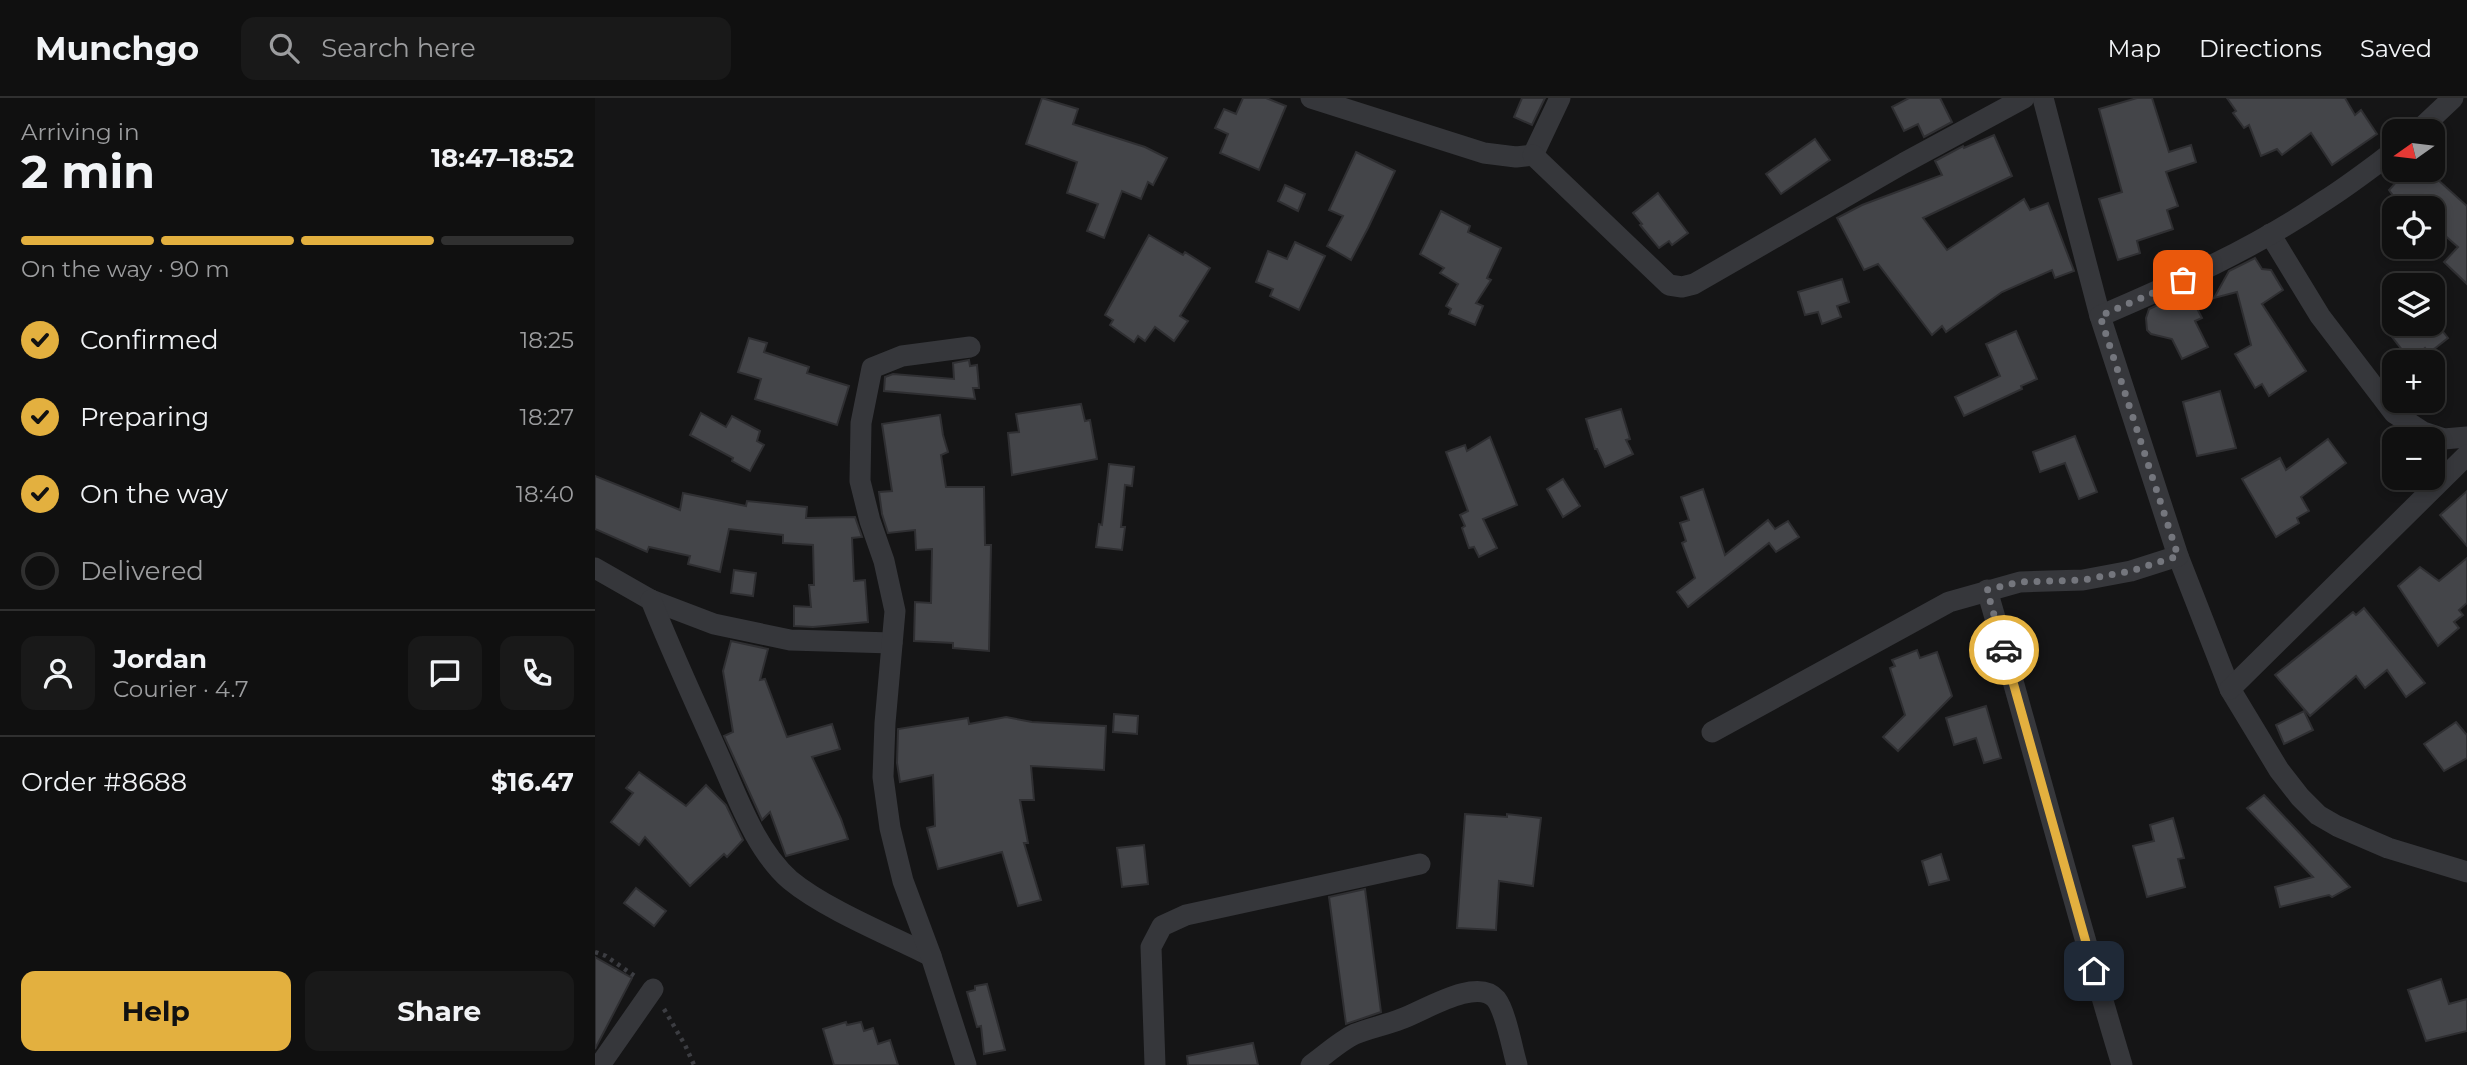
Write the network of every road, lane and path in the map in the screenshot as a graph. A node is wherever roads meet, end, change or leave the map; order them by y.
1 (1311, 98) edge
2 (1560, 98) edge
3 (2024, 98) edge
4 (2043, 98) edge
5 (2453, 98) edge
6 (2431, 119) edge
7 (1532, 155) junction
8 (2382, 160) edge
9 (2270, 234) junction
10 (2100, 316) junction
11 (970, 347) dead end
12 (2467, 437) edge
13 (2467, 455) edge
14 (2178, 556) junction
15 (595, 568) edge
16 (1987, 590) junction
17 (651, 600) junction
18 (892, 643) junction
19 (2230, 688) junction
20 (1712, 732) dead end
21 (1420, 864) dead end
22 (2467, 872) edge
23 (931, 956) junction
24 (653, 989) dead end
25 (600, 1065) edge
26 (966, 1065) edge
27 (1155, 1065) edge
28 (1311, 1065) edge
29 (1517, 1065) edge
30 (2122, 1065) edge

1 - 7 street
2 - 7 street
3 - 7 street
4 - 10 street
5 - 6 street
8 - 9 street
9 - 10 street
9 - 12 street
10 - 14 street
11 - 18 street
13 - 19 street
14 - 16 street
14 - 19 street
15 - 17 street
16 - 20 street
16 - 30 street
17 - 18 street
17 - 23 street
18 - 23 street
19 - 22 street
21 - 27 street
23 - 26 street
24 - 25 street
28 - 29 street

